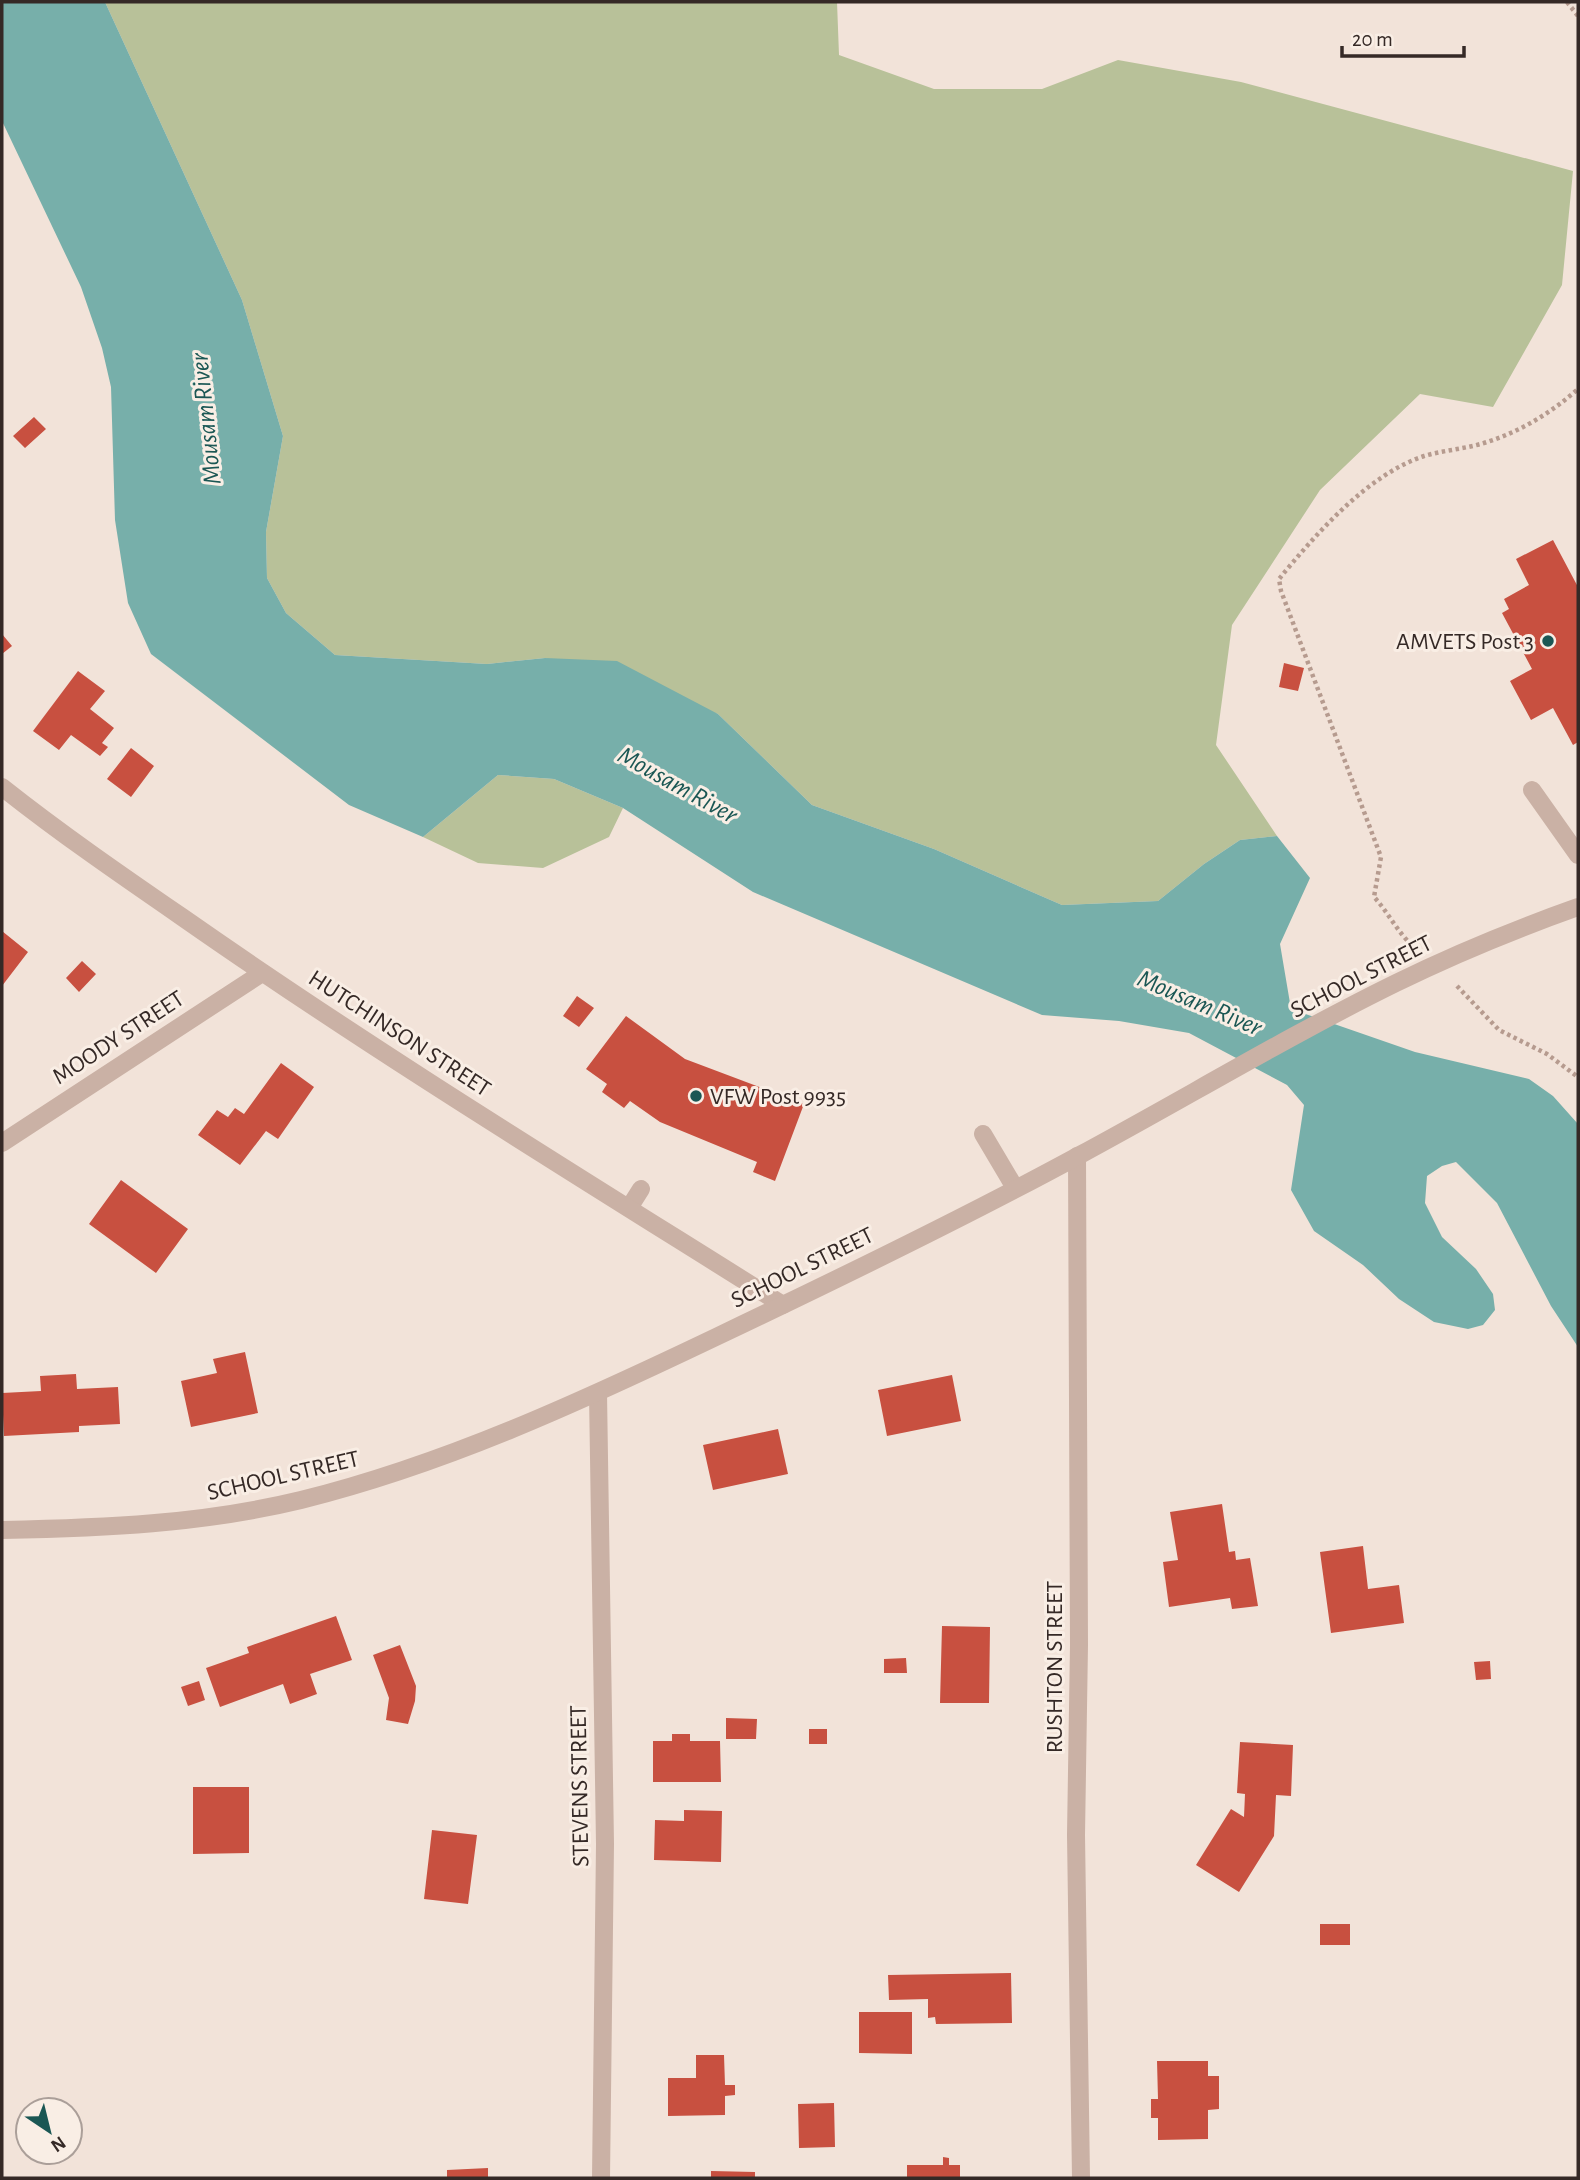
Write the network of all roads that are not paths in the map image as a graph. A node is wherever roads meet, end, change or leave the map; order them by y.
1 (2, 787) edge
2 (1532, 790) dead end
3 (1578, 855) edge
4 (1578, 907) edge
5 (262, 973) junction
6 (983, 1134) dead end
7 (2, 1143) edge
8 (1077, 1156) junction
9 (1015, 1188) junction
10 (641, 1189) dead end
11 (629, 1208) junction
12 (783, 1305) junction
13 (598, 1393) junction
14 (2, 1530) edge
15 (601, 2178) edge
16 (1081, 2178) edge

1 - 5 street, HUTCHINSON STREET
2 - 3 street
4 - 8 street, SCHOOL STREET
5 - 7 street, MOODY STREET
5 - 11 street, HUTCHINSON STREET
6 - 9 street
8 - 9 street, SCHOOL STREET
8 - 16 street, RUSHTON STREET
9 - 12 street, SCHOOL STREET
10 - 11 street
11 - 12 street, HUTCHINSON STREET
12 - 13 street, SCHOOL STREET
13 - 14 street, SCHOOL STREET
13 - 15 street, STEVENS STREET

